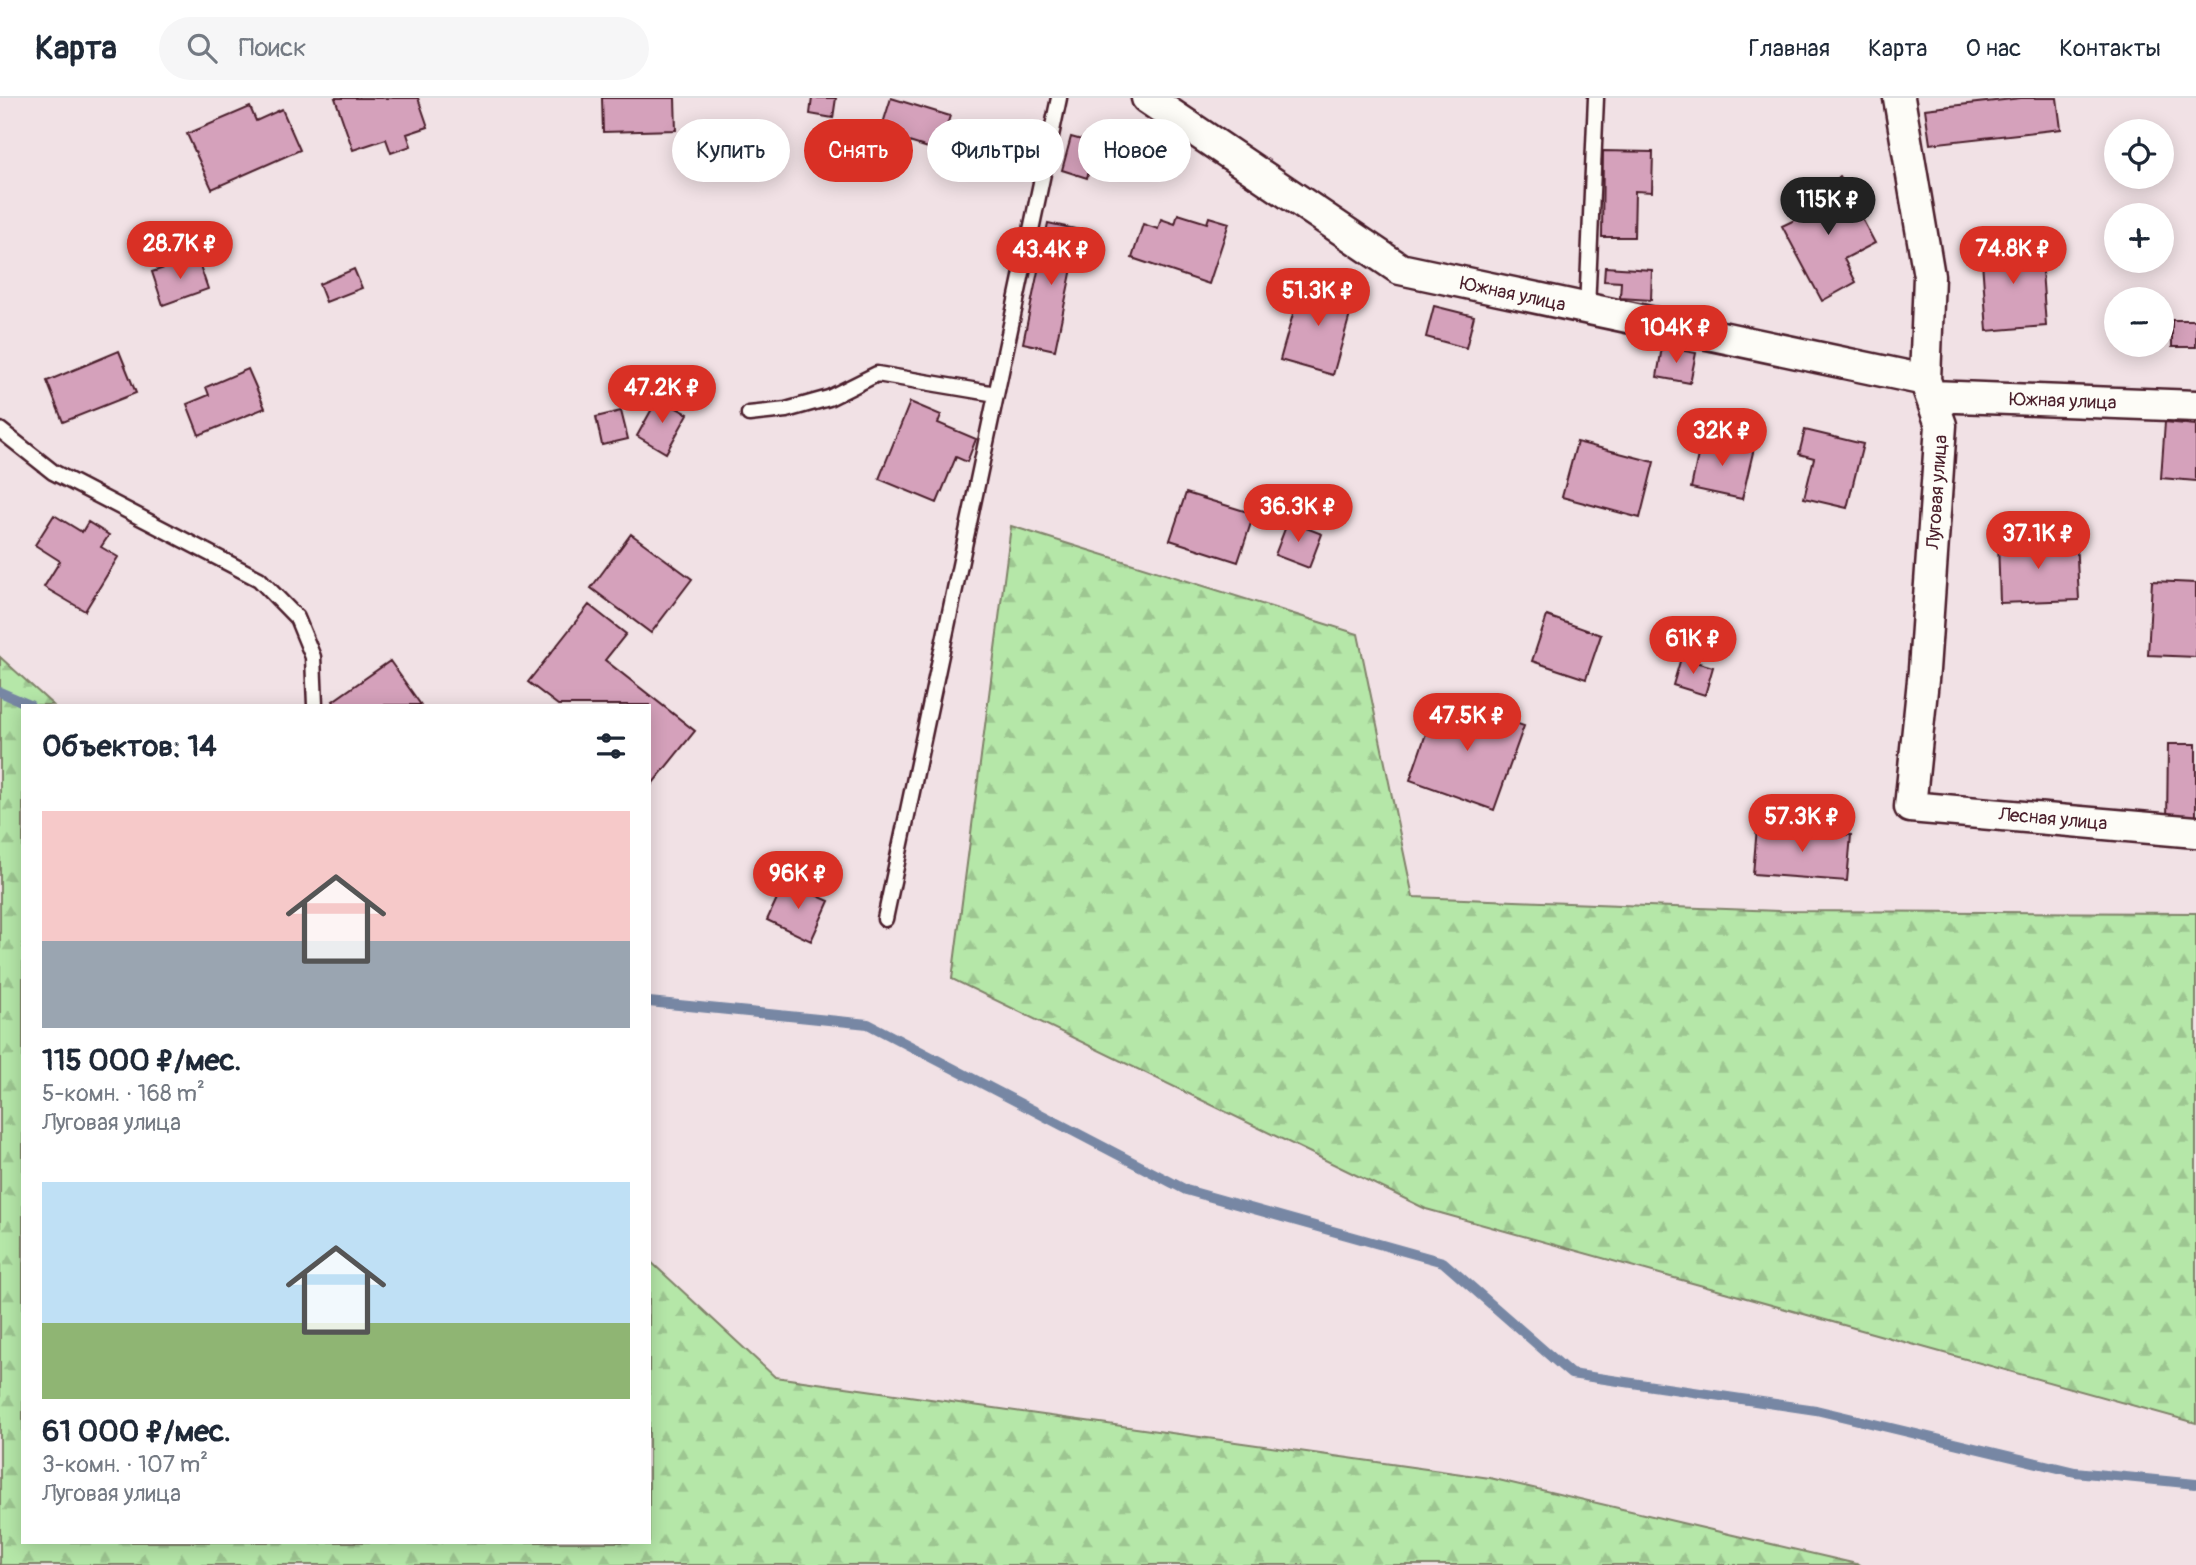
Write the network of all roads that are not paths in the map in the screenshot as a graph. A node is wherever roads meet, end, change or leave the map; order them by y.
1 (1059, 98) edge
2 (1147, 98) edge
3 (1596, 98) edge
4 (1899, 98) edge
5 (1587, 310) junction
6 (1928, 388) junction
7 (996, 394) junction
8 (2196, 406) edge
9 (749, 414) dead end
10 (0, 430) edge
11 (315, 704) edge
12 (1910, 807) joint
13 (2196, 832) edge
14 (885, 919) dead end

1 - 7 lane
2 - 5 street, Южная улица
3 - 5 lane
4 - 6 street, Луговая улица
5 - 6 street, Южная улица
6 - 8 street, Южная улица
6 - 12 street, Луговая улица
7 - 9 lane
7 - 14 lane
10 - 11 lane
12 - 13 street, Лесная улица

